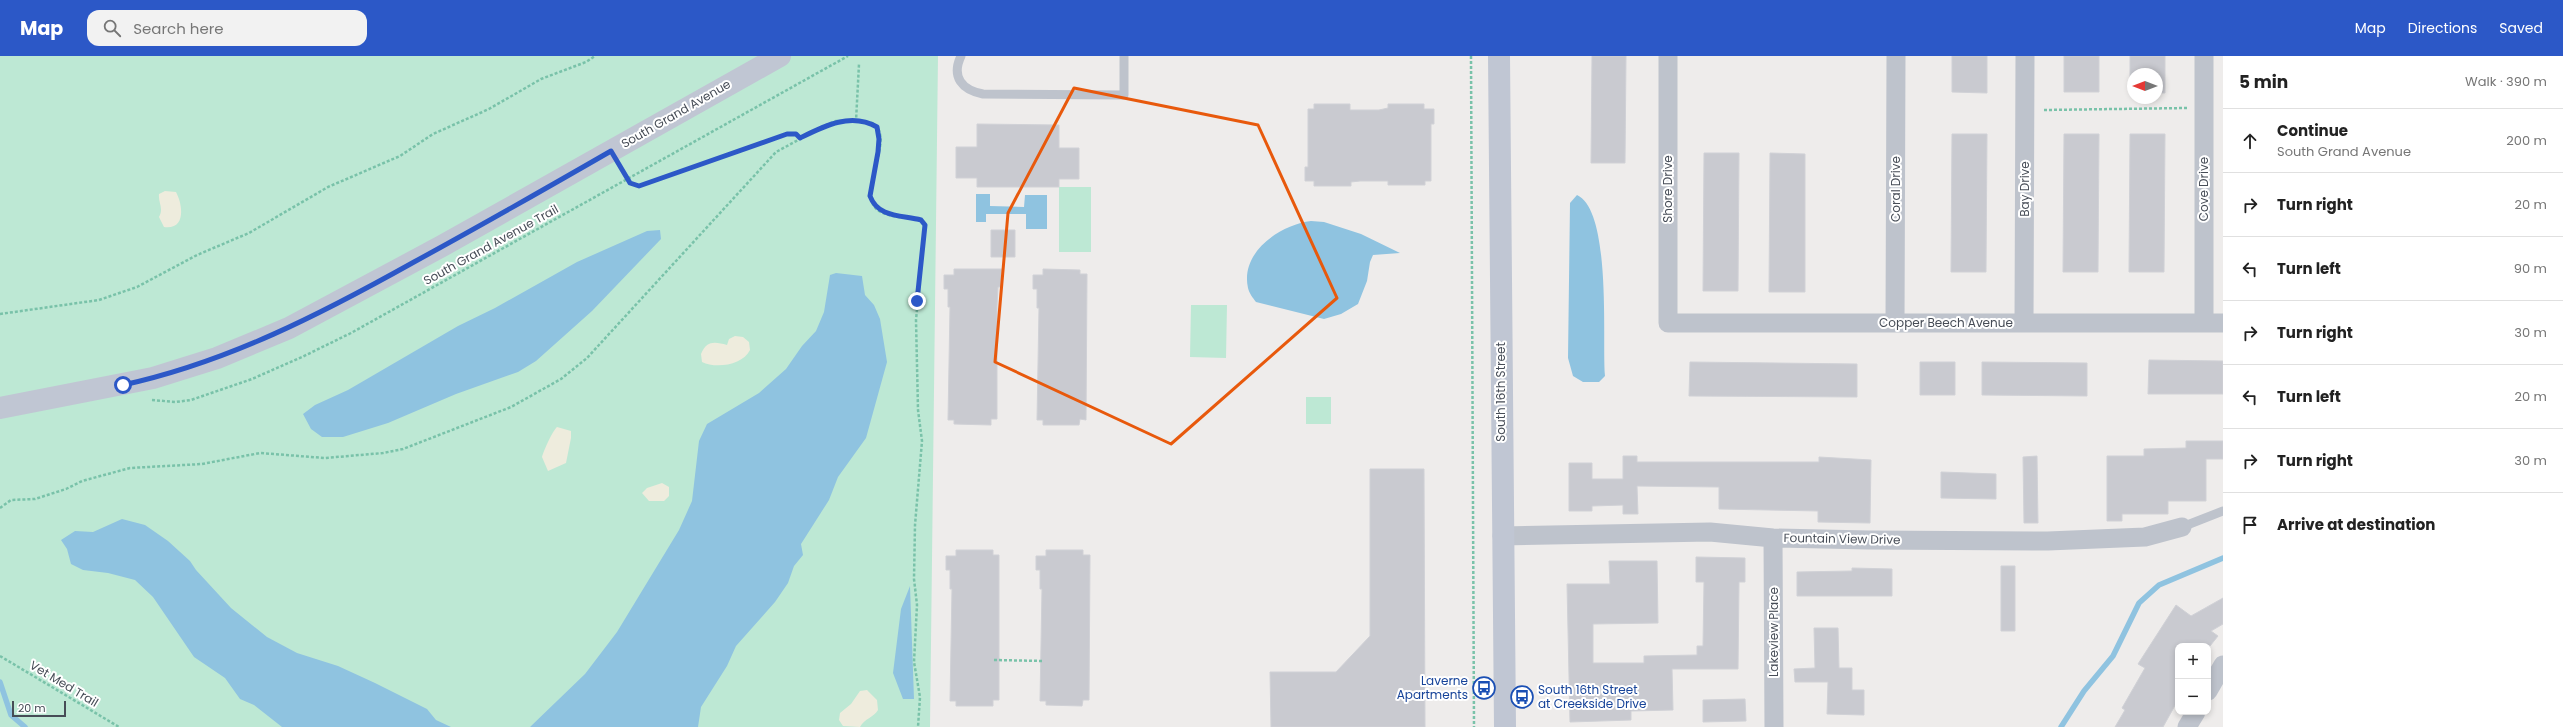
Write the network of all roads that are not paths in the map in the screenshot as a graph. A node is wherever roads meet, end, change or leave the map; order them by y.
1 (780, 56) edge
2 (961, 56) edge
3 (1124, 56) edge
4 (1499, 56) edge
5 (1668, 56) edge
6 (1896, 56) edge
7 (2025, 56) edge
8 (2204, 56) edge
9 (1668, 323) joint
10 (1895, 323) junction
11 (2024, 323) junction
12 (2204, 323) junction
13 (2223, 323) edge
14 (0, 408) edge
15 (2223, 511) edge
16 (2182, 527) joint
17 (1502, 536) junction
18 (1773, 538) junction
19 (2223, 665) edge
20 (2211, 686) edge
21 (2194, 715) edge
22 (1505, 727) edge
23 (1774, 727) edge
24 (2187, 727) edge

1 - 14 street, South Grand Avenue
2 - 3 lane
4 - 17 street, South 16th Street
5 - 9 street, Shore Drive
6 - 10 street, Coral Drive
7 - 11 street, Bay Drive
8 - 12 street, Cove Drive
9 - 10 street, Copper Beech Avenue
10 - 11 street, Copper Beech Avenue
11 - 12 street, Copper Beech Avenue
12 - 13 street, Copper Beech Avenue
15 - 16 lane
16 - 18 street, Fountain View Drive
17 - 18 street, Fountain View Drive
17 - 22 street, South 16th Street
18 - 23 street, Lakeview Place
19 - 20 street
21 - 24 street

